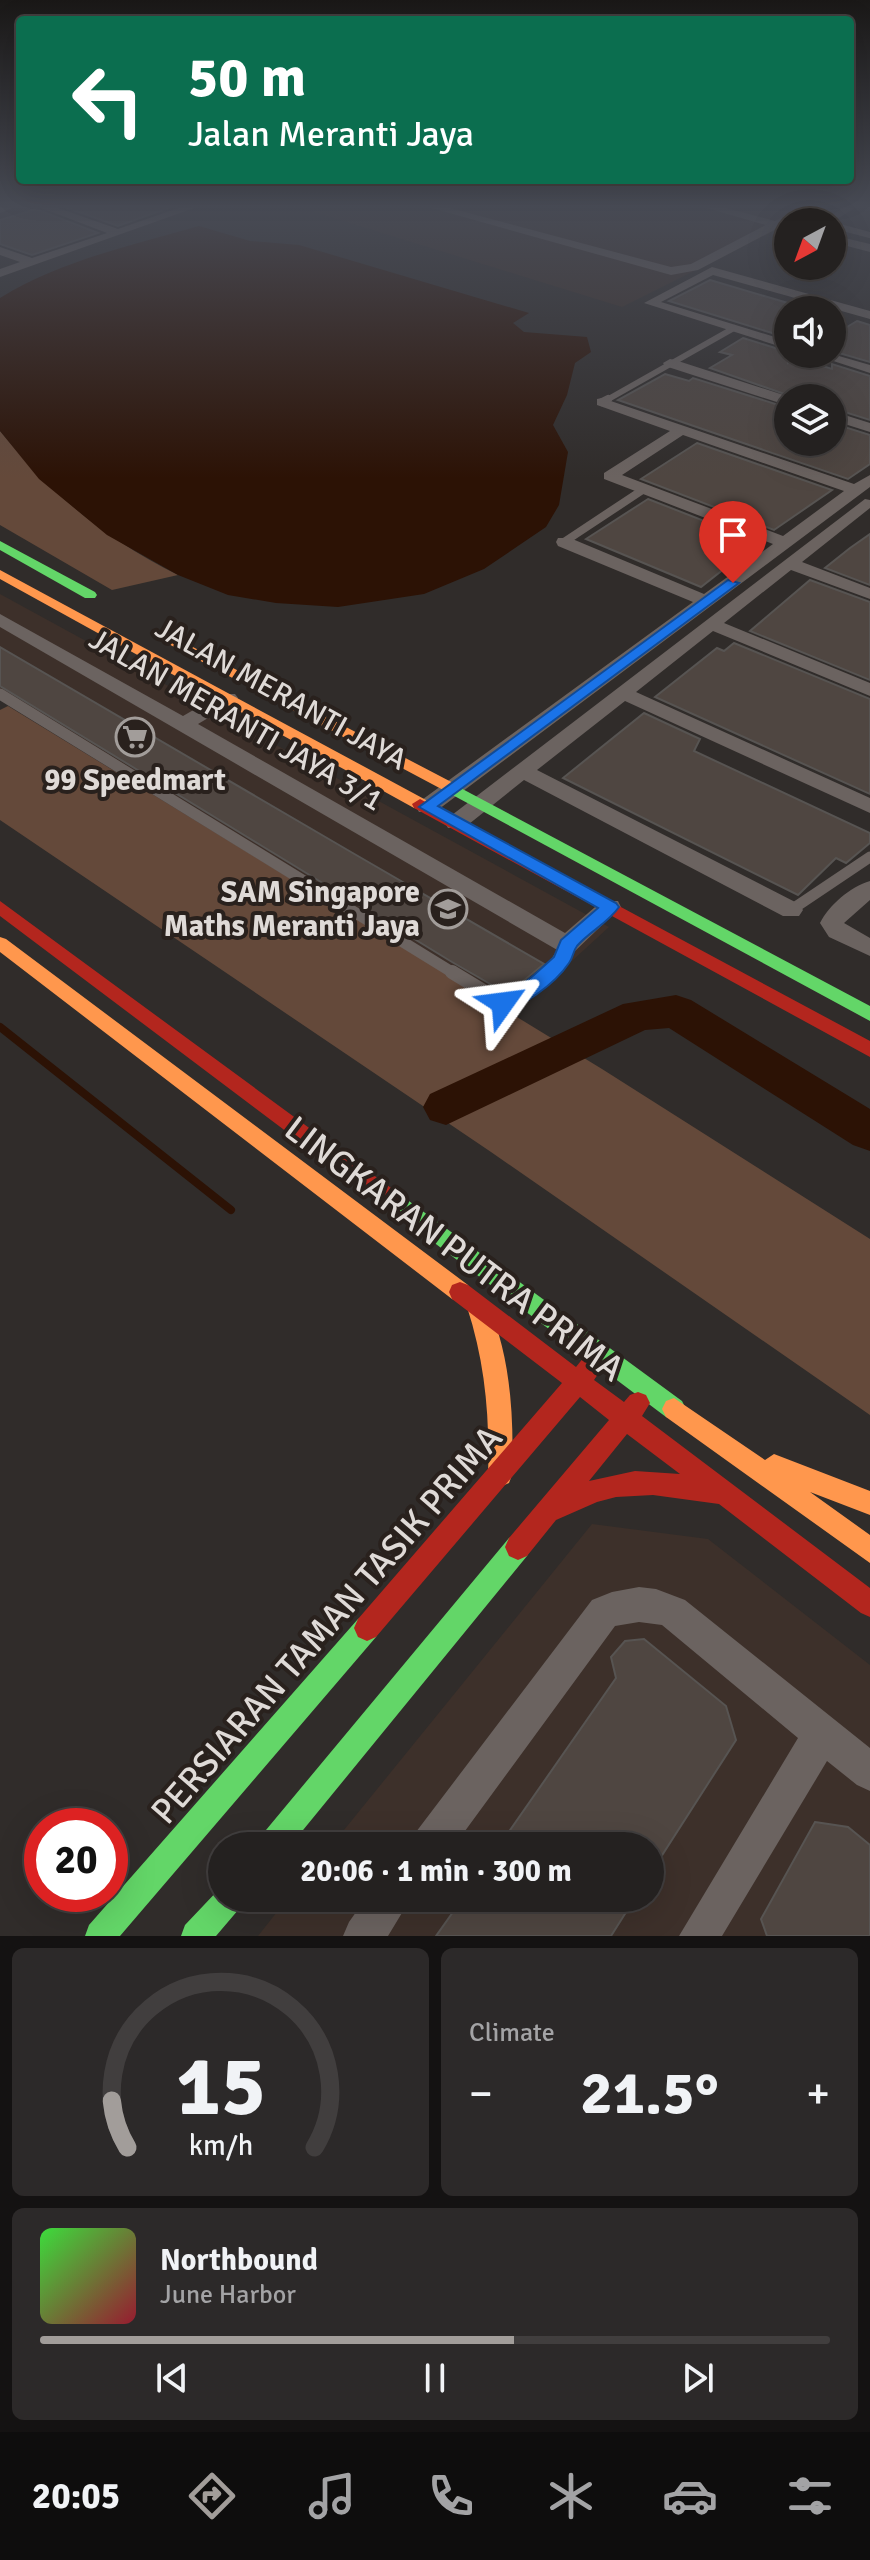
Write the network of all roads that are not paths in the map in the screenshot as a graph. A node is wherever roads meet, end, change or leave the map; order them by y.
1 (661, 297) edge
2 (807, 297) edge
3 (870, 315) edge
4 (734, 328) junction
5 (774, 341) edge
6 (846, 362) edge
7 (670, 363) junction
8 (870, 369) edge
9 (774, 396) edge
10 (602, 402) joint
11 (846, 420) edge
12 (870, 428) edge
13 (681, 430) junction
14 (644, 489) junction
15 (865, 498) edge
16 (564, 542) joint
17 (786, 543) junction
18 (0, 545) edge
19 (789, 563) junction
20 (0, 574) edge
21 (733, 583) junction
22 (754, 591) junction
23 (870, 594) edge
24 (100, 601) dead end
25 (707, 602) junction
26 (0, 619) edge
27 (711, 624) junction
28 (153, 630) dead end
29 (870, 690) edge
30 (623, 693) junction
31 (0, 694) edge
32 (228, 698) junction
33 (558, 711) junction
34 (184, 724) junction
35 (583, 724) junction
36 (522, 771) junction
37 (452, 788) junction
38 (481, 803) junction
39 (870, 806) edge
40 (427, 807) junction
41 (456, 823) junction
42 (870, 857) edge
43 (870, 889) edge
44 (0, 907) edge
45 (610, 907) junction
46 (791, 910) joint
47 (0, 943) edge
48 (567, 945) junction
49 (870, 948) edge
50 (870, 1014) edge
51 (870, 1050) edge
52 (478, 1307) junction
53 (600, 1355) junction
54 (577, 1383) junction
55 (649, 1390) junction
56 (625, 1419) junction
57 (729, 1448) junction
58 (500, 1475) junction
59 (726, 1495) junction
60 (870, 1503) edge
61 (546, 1513) junction
62 (870, 1550) edge
63 (870, 1604) edge
64 (823, 1732) junction
65 (870, 1772) edge
66 (283, 1832) edge
67 (440, 1832) edge
68 (216, 1912) edge
69 (381, 1912) edge
70 (100, 1936) edge
71 (196, 1936) edge
72 (363, 1936) edge
73 (699, 1936) edge

1 - 4 street
2 - 3 street
4 - 5 street
4 - 7 lane
6 - 8 street
7 - 9 street
7 - 10 lane
10 - 13 street
11 - 12 street
13 - 14 street
13 - 15 street
14 - 16 lane
14 - 17 street
15 - 17 street
15 - 19 street
16 - 25 street
17 - 21 street
18 - 24 main road
19 - 22 street
19 - 23 street
20 - 32 main road, JALAN MERANTI JAYA
21 - 22 street
21 - 25 street
22 - 27 street
25 - 33 street
26 - 34 street, JALAN MERANTI JAYA 3/1
27 - 29 street
27 - 30 street
28 - 37 main road, JALAN MERANTI JAYA
30 - 35 street
30 - 39 street
31 - 48 lane
32 - 34 street
32 - 40 main road, JALAN MERANTI JAYA
33 - 35 street
33 - 37 street
34 - 48 street, JALAN MERANTI JAYA 3/1
35 - 36 street
36 - 38 street
36 - 46 street
37 - 38 main road, JALAN MERANTI JAYA
37 - 40 street
38 - 41 street
38 - 50 main road, JALAN MERANTI JAYA
40 - 41 main road, JALAN MERANTI JAYA
41 - 45 main road, JALAN MERANTI JAYA
42 - 46 lane
43 - 49 street
44 - 53 main road, LINGKARAN PUTRA PRIMA
45 - 48 street
45 - 51 main road, JALAN MERANTI JAYA
47 - 52 main road, LINGKARAN PUTRA PRIMA
52 - 54 main road, LINGKARAN PUTRA PRIMA
52 - 58 main road
53 - 54 main road, PERSIARAN TAMAN TASIK PRIMA
53 - 55 main road, LINGKARAN PUTRA PRIMA
54 - 56 main road, LINGKARAN PUTRA PRIMA
54 - 58 main road, PERSIARAN TAMAN TASIK PRIMA
55 - 56 main road
55 - 57 main road, LINGKARAN PUTRA PRIMA
56 - 59 main road, LINGKARAN PUTRA PRIMA
56 - 61 main road
57 - 60 main road
57 - 62 main road, LINGKARAN PUTRA PRIMA
58 - 70 main road, PERSIARAN TAMAN TASIK PRIMA
59 - 61 main road
59 - 63 main road, LINGKARAN PUTRA PRIMA
61 - 66 main road
64 - 65 street
64 - 67 street
64 - 73 street
68 - 71 main road
69 - 72 street

